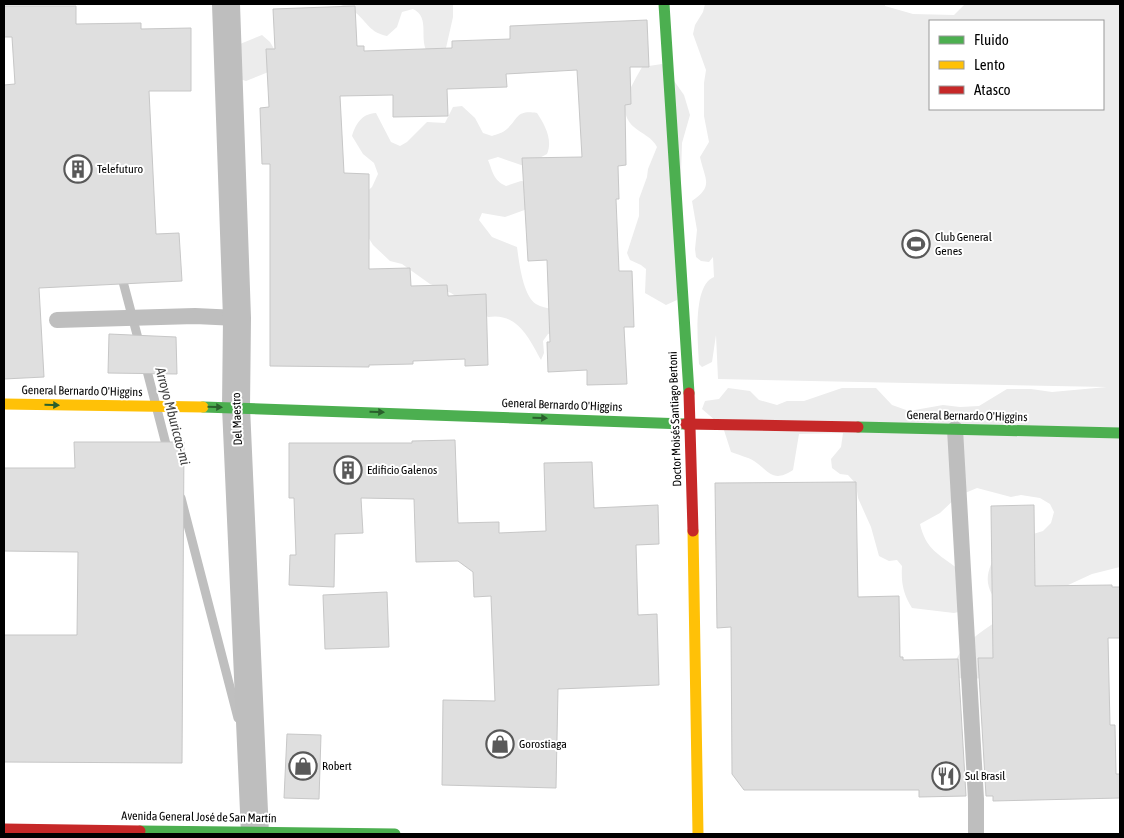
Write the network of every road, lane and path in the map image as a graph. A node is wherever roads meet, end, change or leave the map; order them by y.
1 (226, 4) edge
2 (664, 4) edge
3 (237, 318) junction
4 (57, 320) dead end
5 (4, 404) edge
6 (236, 407) junction
7 (691, 424) junction
8 (956, 430) junction
9 (1120, 433) edge
10 (4, 829) edge
11 (255, 833) edge
12 (394, 834) edge
13 (698, 834) edge
14 (976, 834) edge

1 - 3 street, Del Maestro
2 - 7 main road, Doctor Moisés Santiago Bertoni
3 - 4 lane
3 - 6 street, Del Maestro
5 -> 6 main road, General Bernardo O'Higgins
6 -> 7 main road, General Bernardo O'Higgins
6 - 11 street, Del Maestro
7 - 8 main road, General Bernardo O'Higgins
7 - 13 main road, Doctor Moisés Santiago Bertoni
8 - 9 main road, General Bernardo O'Higgins
8 - 14 lane
10 - 11 main road, Avenida General José de San Martín
11 - 12 main road, Avenida General José de San Martín

